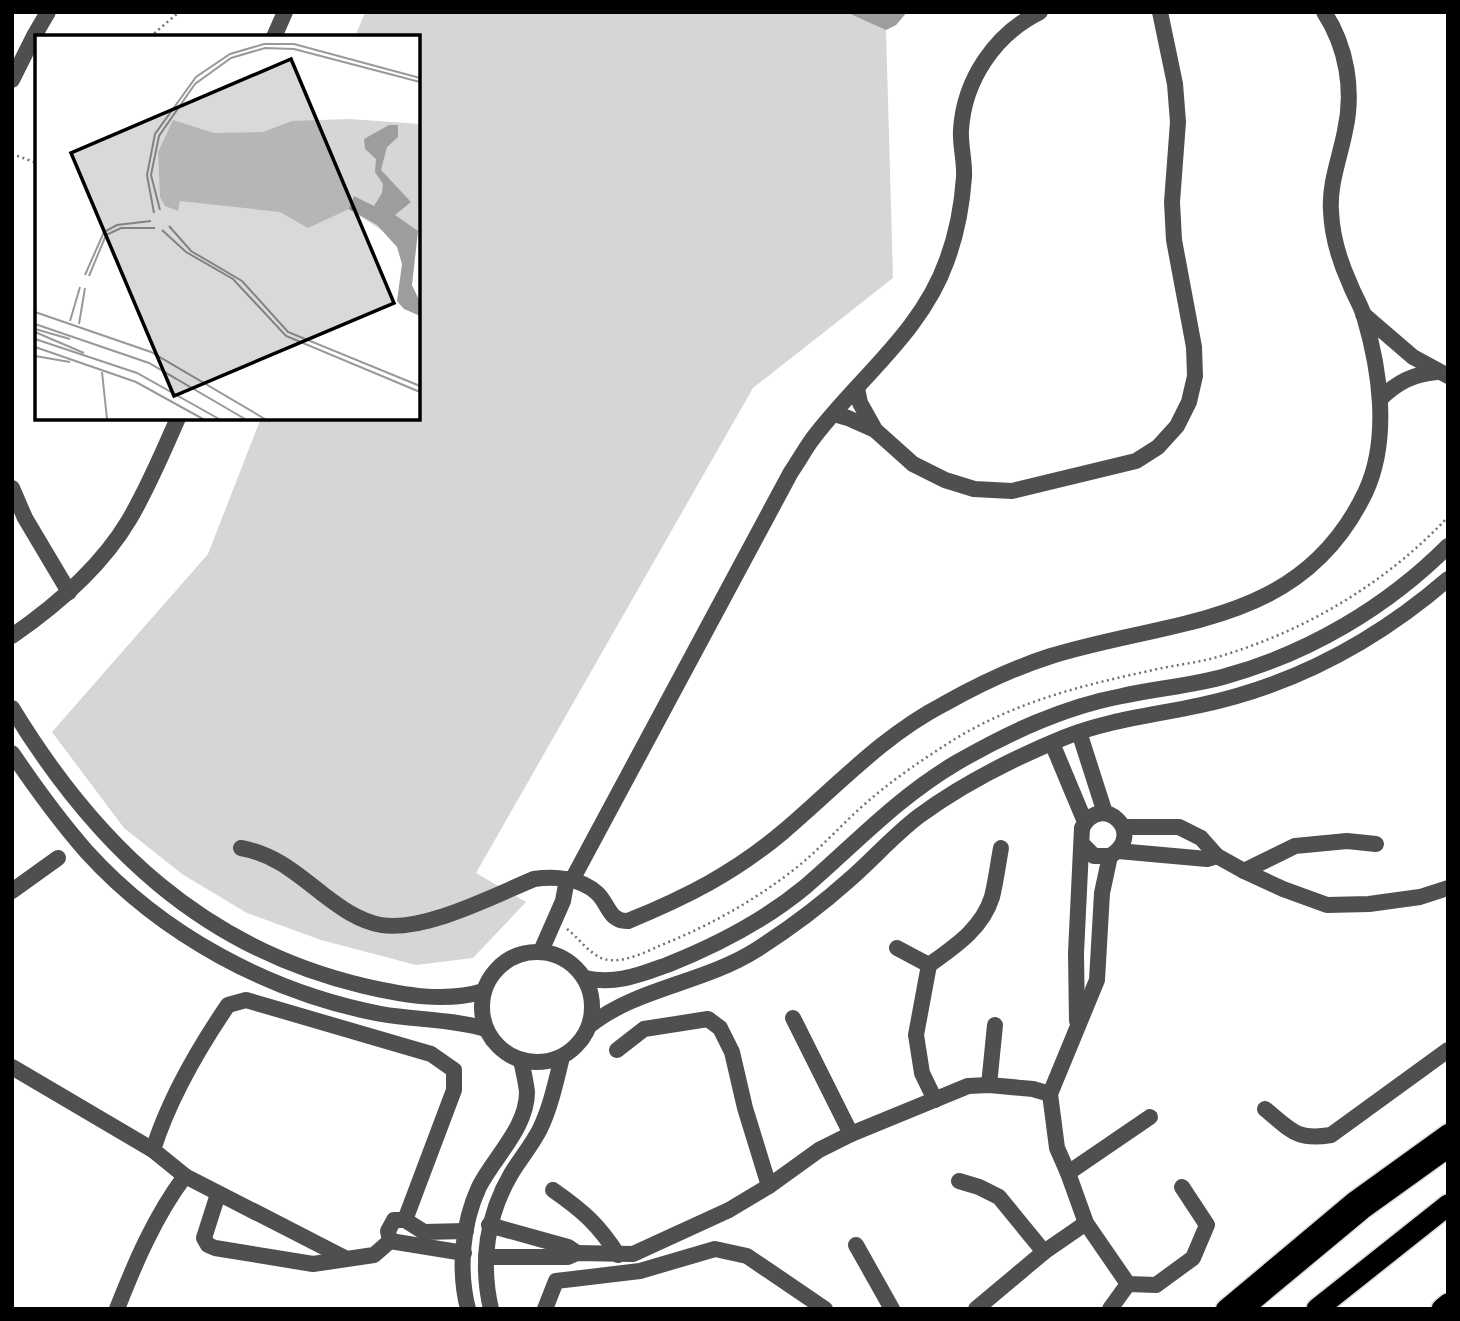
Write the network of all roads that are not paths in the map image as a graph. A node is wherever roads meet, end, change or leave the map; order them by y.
1 (48, 12) edge
2 (285, 12) edge
3 (1040, 12) edge
4 (1160, 12) edge
5 (1324, 12) edge
6 (36, 35) edge
7 (275, 35) edge
8 (35, 37) edge
9 (12, 80) edge
10 (1363, 314) junction
11 (1442, 374) edge
12 (857, 388) junction
13 (1381, 398) junction
14 (834, 414) junction
15 (177, 420) edge
16 (875, 430) junction
17 (12, 488) edge
18 (1448, 546) edge
19 (1448, 579) edge
20 (69, 592) junction
21 (12, 636) edge
22 (12, 708) edge
23 (1058, 715) junction
24 (1066, 737) junction
25 (12, 753) edge
26 (61, 782) junction
27 (42, 797) junction
28 (1105, 813) junction
29 (1085, 822) junction
30 (1124, 827) junction
31 (1082, 844) junction
32 (1376, 844) dead end
33 (241, 848) dead end
34 (1001, 848) dead end
35 (1114, 854) junction
36 (1217, 856) junction
37 (58, 858) dead end
38 (1244, 871) junction
39 (572, 881) junction
40 (1448, 888) edge
41 (12, 891) edge
42 (897, 948) dead end
43 (547, 953) junction
44 (929, 965) junction
45 (585, 978) junction
46 (484, 991) junction
47 (793, 1018) dead end
48 (995, 1025) dead end
49 (589, 1026) junction
50 (1077, 1027) junction
51 (486, 1029) junction
52 (617, 1050) dead end
53 (1448, 1050) edge
54 (562, 1057) junction
55 (521, 1060) junction
56 (12, 1067) edge
57 (989, 1085) junction
58 (1050, 1094) junction
59 (935, 1100) junction
60 (1265, 1109) dead end
61 (1150, 1117) dead end
62 (1448, 1133) edge
63 (851, 1134) junction
64 (1448, 1149) edge
65 (153, 1150) junction
66 (1068, 1173) junction
67 (185, 1176) junction
68 (959, 1181) dead end
69 (769, 1186) junction
70 (1182, 1187) dead end
71 (553, 1190) dead end
72 (218, 1194) junction
73 (1448, 1205) edge
74 (405, 1220) junction
75 (1086, 1223) junction
76 (489, 1225) junction
77 (390, 1241) junction
78 (465, 1242) junction
79 (856, 1245) dead end
80 (486, 1250) junction
81 (1044, 1252) junction
82 (576, 1253) junction
83 (618, 1255) junction
84 (345, 1258) junction
85 (1128, 1284) junction
86 (1448, 1304) edge
87 (117, 1309) edge
88 (468, 1309) edge
89 (491, 1309) edge
90 (545, 1309) edge
91 (825, 1309) edge
92 (892, 1309) edge
93 (976, 1309) edge
94 (1110, 1309) edge
95 (1225, 1309) edge
96 (1244, 1309) edge
97 (1317, 1309) edge
98 (1442, 1309) edge

1 - 6 street
2 - 7 street
3 - 12 street
4 - 16 street
5 - 10 street
8 - 9 street
10 - 11 street
10 - 13 street
11 - 13 street
12 - 14 street
12 - 16 street
13 - 39 street
14 - 16 street
14 - 39 street
15 - 20 street
17 - 20 street
18 - 23 street
19 - 24 street
20 - 21 street
22 - 26 street
23 - 24 street
23 - 45 street
24 - 28 street
24 - 29 street
24 - 49 street
25 - 27 street
26 - 27 street
26 - 46 street
27 - 51 street
28 - 29 street
28 - 30 street
29 - 31 street
30 - 35 street
30 - 36 street
31 - 35 street
31 - 50 street
32 - 38 street
33 - 39 street
34 - 44 street
35 - 36 street
35 - 50 street
36 - 38 street
37 - 41 street
38 - 40 street
39 - 43 street
42 - 44 street
43 - 45 street
43 - 46 street
44 - 59 street
45 - 49 street
46 - 51 street
47 - 63 street
48 - 57 street
49 - 54 street
50 - 58 street
51 - 55 street
52 - 69 street
53 - 60 street
54 - 55 street
54 - 76 street
55 - 78 street
56 - 65 street
57 - 58 street
57 - 59 street
58 - 66 street
59 - 63 street
61 - 66 street
62 - 95 main road
63 - 69 street
64 - 96 main road
65 - 67 street
65 - 74 street
66 - 75 street
67 - 72 street
67 - 87 street
68 - 81 street
69 - 83 street
70 - 85 street
71 - 83 street
72 - 84 street
72 - 84 street
73 - 97 highway
74 - 77 street
74 - 78 street
75 - 81 street
75 - 85 street
76 - 80 street
76 - 82 street
77 - 78 street
77 - 84 street
78 - 80 street
78 - 88 street
79 - 92 street
80 - 82 street
80 - 89 street
81 - 93 street
82 - 83 street
85 - 94 street
86 - 98 highway
90 - 91 street

